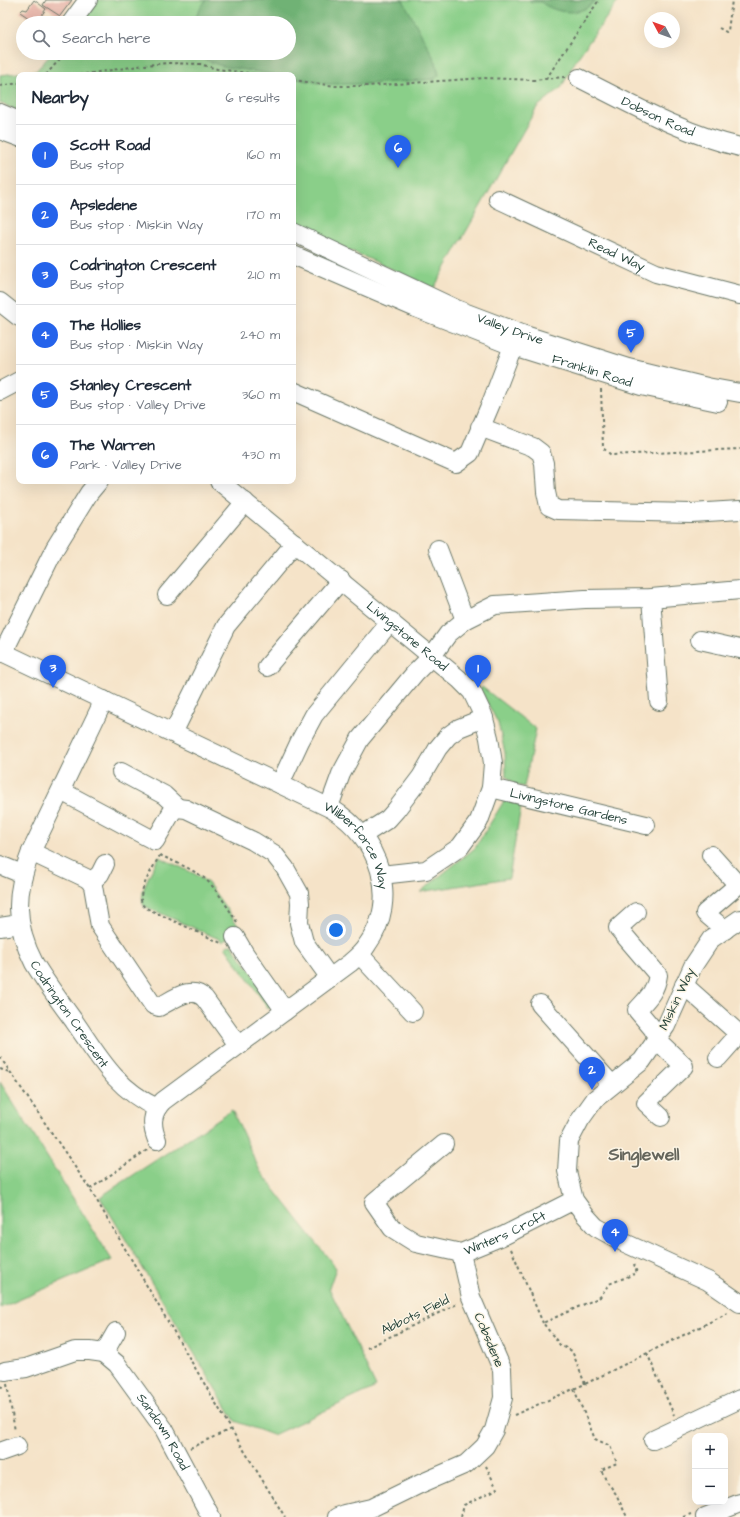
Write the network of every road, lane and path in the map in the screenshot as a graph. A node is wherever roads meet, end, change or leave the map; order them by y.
1 (88, 0) edge
2 (599, 0) edge
3 (732, 0) edge
4 (76, 16) edge
5 (719, 28) dead end
6 (59, 60) edge
7 (49, 72) edge
8 (99, 72) edge
9 (240, 72) edge
10 (579, 78) joint
11 (546, 79) junction
12 (296, 80) edge
13 (16, 83) edge
14 (0, 86) edge
15 (0, 114) edge
16 (16, 120) edge
17 (0, 130) edge
18 (16, 136) edge
19 (740, 147) edge
20 (498, 199) dead end
21 (296, 233) edge
22 (296, 256) edge
23 (740, 295) edge
24 (0, 302) edge
25 (16, 315) edge
26 (512, 346) junction
27 (601, 374) junction
28 (16, 383) edge
29 (0, 391) edge
30 (296, 392) edge
31 (740, 393) edge
32 (740, 406) edge
33 (480, 428) junction
34 (740, 449) edge
35 (96, 484) edge
36 (223, 484) edge
37 (245, 502) junction
38 (740, 510) edge
39 (295, 543) junction
40 (438, 549) dead end
41 (341, 580) junction
42 (740, 590) edge
43 (167, 595) dead end
44 (651, 598) junction
45 (465, 620) junction
46 (391, 621) junction
47 (700, 640) dead end
48 (740, 649) edge
49 (2, 652) edge
50 (432, 656) junction
51 (268, 667) dead end
52 (104, 700) junction
53 (659, 701) dead end
54 (484, 718) junction
55 (173, 733) junction
56 (121, 772) dead end
57 (280, 784) junction
58 (491, 788) junction
59 (61, 792) junction
60 (329, 807) junction
61 (178, 808) junction
62 (646, 825) dead end
63 (363, 835) junction
64 (31, 852) junction
65 (711, 855) dead end
66 (105, 864) dead end
67 (0, 865) edge
68 (22, 874) junction
69 (381, 875) junction
70 (91, 882) junction
71 (636, 912) dead end
72 (20, 924) junction
73 (734, 926) edge
74 (0, 927) edge
75 (233, 937) junction
76 (360, 955) junction
77 (330, 978) junction
78 (684, 985) junction
79 (540, 1004) dead end
80 (285, 1011) junction
81 (413, 1012) dead end
82 (739, 1034) edge
83 (657, 1040) junction
84 (238, 1046) junction
85 (0, 1057) edge
86 (718, 1058) dead end
87 (0, 1069) edge
88 (10, 1073) junction
89 (612, 1085) junction
90 (157, 1108) junction
91 (661, 1117) dead end
92 (157, 1140) joint
93 (444, 1144) dead end
94 (90, 1189) junction
95 (574, 1200) junction
96 (505, 1235) junction
97 (635, 1248) junction
98 (461, 1253) junction
99 (471, 1297) junction
100 (736, 1307) edge
101 (544, 1323) junction
102 (116, 1332) dead end
103 (367, 1348) dead end
104 (104, 1353) junction
105 (647, 1353) junction
106 (4, 1381) edge
107 (585, 1384) junction
108 (574, 1389) junction
109 (740, 1399) edge
110 (510, 1417) dead end
111 (679, 1427) junction
112 (231, 1429) junction
113 (653, 1440) dead end
114 (17, 1446) joint
115 (0, 1452) edge
116 (178, 1454) junction
117 (485, 1464) dead end
118 (740, 1503) edge
119 (341, 1515) edge
120 (211, 1517) edge
121 (285, 1517) edge
122 (461, 1517) edge
123 (627, 1517) edge
124 (705, 1517) edge

1 - 4 street
2 - 11 path
3 - 5 path
6 - 7 path
8 - 9 path
10 - 11 path
10 - 19 street, Dobson Road
11 - 12 path
13 - 14 path
15 - 16 street
17 - 18 street
20 - 23 street, Read Way
21 - 31 street, Valley Drive
22 - 26 street, Franklin Road
24 - 25 street
26 - 27 street, Franklin Road
26 - 33 street
27 - 32 street, Franklin Road
27 - 34 path
28 - 29 street
30 - 33 street
33 - 38 street
35 - 49 street
36 - 37 street, Livingstone Road
37 - 39 street, Livingstone Road
37 - 43 street
39 - 41 street, Livingstone Road
39 - 55 street
40 - 45 street
41 - 46 street, Livingstone Road
41 - 51 street
42 - 44 street
44 - 45 street
44 - 53 street
45 - 50 street
46 - 50 street, Livingstone Road
46 - 57 street
47 - 48 street
49 - 52 street, Wilberforce Way
50 - 54 street, Livingstone Road
50 - 60 street
52 - 55 street, Wilberforce Way
52 - 59 street, Codrington Crescent
54 - 58 street, Livingstone Road
54 - 63 street
55 - 57 street, Wilberforce Way
56 - 61 street
57 - 60 street, Wilberforce Way
58 - 62 street, Livingstone Gardens
58 - 69 street, Livingstone Road
59 - 61 street
59 - 64 street, Codrington Crescent
60 - 63 street, Wilberforce Way
61 - 77 street
63 - 69 street, Wilberforce Way
64 - 68 street, Codrington Crescent
64 - 70 street
65 - 73 street
66 - 70 street
67 - 68 street
68 - 72 street, Codrington Crescent
69 - 76 street, Wilberforce Way
70 - 84 street
71 - 83 street
72 - 74 street
72 - 90 street, Codrington Crescent
73 - 78 street, Miskin Way
75 - 75 path
75 - 80 street
76 - 77 street, Wilberforce Way
76 - 81 street
77 - 80 street, Wilberforce Way
78 - 82 street
78 - 83 street, Miskin Way
79 - 89 street
80 - 84 street, Wilberforce Way
82 - 86 street
83 - 89 street, Miskin Way
83 - 91 street
84 - 90 street, Wilberforce Way
85 - 88 path
87 - 88 path
88 - 94 path
89 - 95 street, Miskin Way
90 - 92 street
92 - 94 path
93 - 98 street, Winters Croft
94 - 112 path
95 - 96 street, Winters Croft
95 - 97 street, Miskin Way
96 - 98 street, Winters Croft
96 - 101 path
97 - 100 street, Miskin Way
97 - 101 path
98 - 99 street, Cobsdene
99 - 103 path, Abbots Field
99 - 119 street, Cobsdene
100 - 105 path
101 - 107 path
102 - 104 street
104 - 106 street
104 - 116 street, Sandown Road
105 - 107 path
105 - 111 path
106 - 114 path
107 - 108 path
108 - 110 path
108 - 123 path
109 - 111 street
111 - 113 street
112 - 116 path
112 - 121 path
114 - 115 street
116 - 120 street, Sandown Road
117 - 122 path
118 - 124 street

